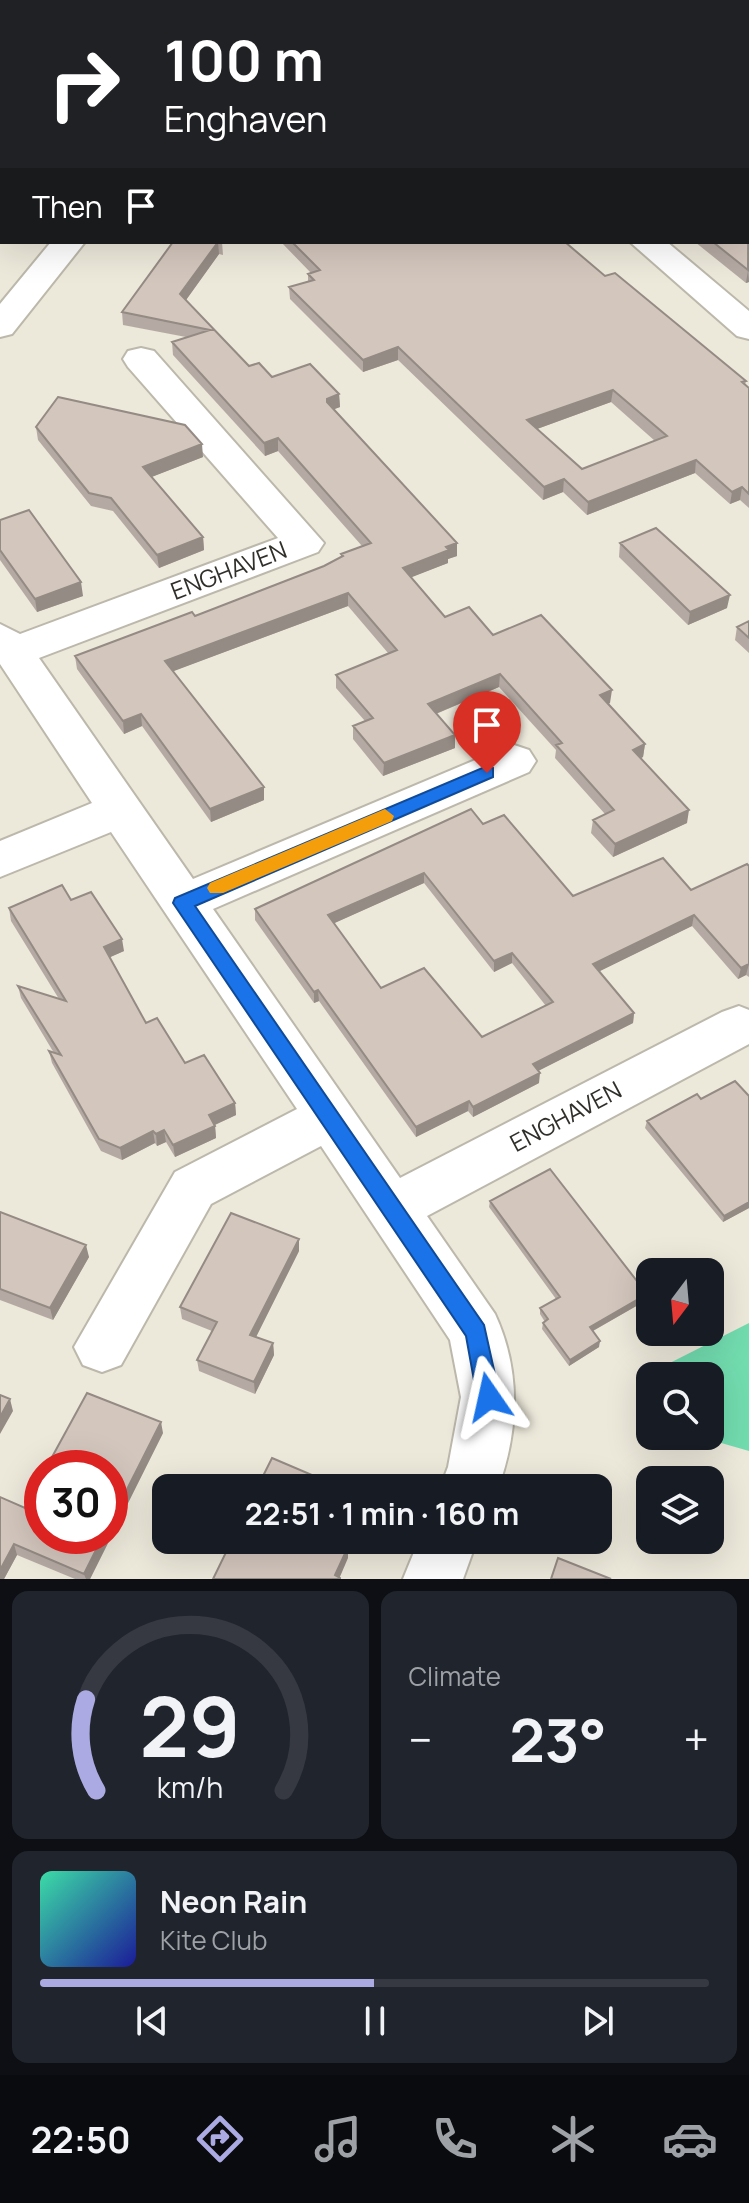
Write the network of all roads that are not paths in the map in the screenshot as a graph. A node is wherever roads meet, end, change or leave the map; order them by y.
1 (66, 244) edge
2 (650, 244) edge
3 (743, 318) edge
4 (0, 327) edge
5 (141, 359) dead end
6 (7, 645) edge
7 (514, 761) dead end
8 (119, 810) junction
9 (0, 860) edge
10 (182, 903) junction
11 (739, 1026) dead end
12 (329, 1117) junction
13 (392, 1208) junction
14 (102, 1347) dead end
15 (474, 1474) edge
16 (443, 1554) edge
17 (433, 1579) edge

1 - 4 street
2 - 3 street
5 - 6 street, ENGHAVEN
6 - 8 street, ENGHAVEN
7 - 10 street
8 - 9 street
8 - 10 street, ENGHAVEN
10 - 12 street, ENGHAVEN
11 - 13 street, ENGHAVEN
12 - 13 street, ENGHAVEN
12 - 14 street
13 - 15 street, ENGHAVEN
16 - 17 street

